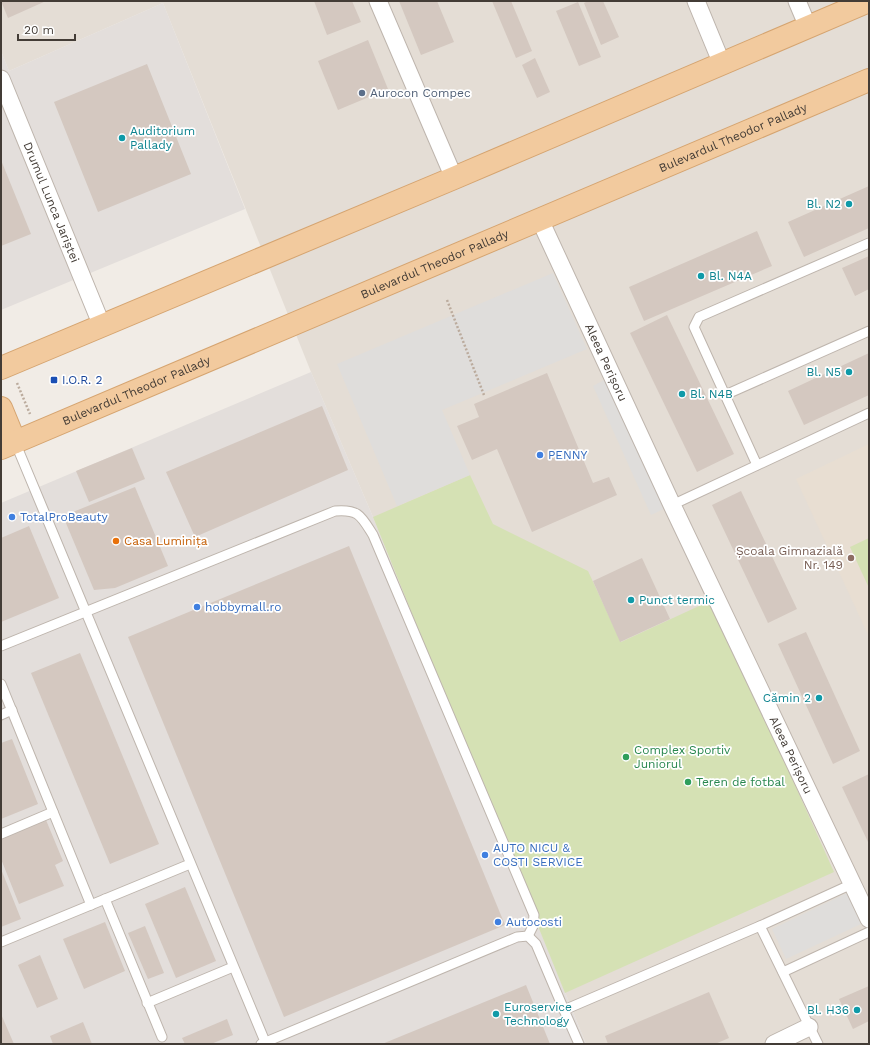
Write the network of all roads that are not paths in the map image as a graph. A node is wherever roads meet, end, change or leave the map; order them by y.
1 (378, 1) edge
2 (696, 1) edge
3 (797, 1) edge
4 (869, 1) edge
5 (808, 27) junction
6 (722, 64) junction
7 (1, 79) edge
8 (869, 80) edge
9 (454, 178) junction
10 (540, 220) junction
11 (869, 243) edge
12 (102, 326) junction
13 (869, 332) edge
14 (5, 366) edge
15 (725, 396) junction
16 (1, 408) edge
17 (869, 413) edge
18 (8, 445) edge
19 (757, 465) junction
20 (672, 505) junction
21 (85, 612) junction
22 (1, 646) edge
23 (1, 684) edge
24 (12, 710) junction
25 (1, 715) edge
26 (54, 812) junction
27 (1, 834) edge
28 (190, 864) junction
29 (852, 884) junction
30 (105, 899) junction
31 (91, 905) junction
32 (869, 919) edge
33 (760, 926) junction
34 (869, 932) edge
35 (528, 936) junction
36 (1, 942) edge
37 (233, 967) junction
38 (783, 972) junction
39 (148, 1003) junction
40 (564, 1010) junction
41 (809, 1027) junction
42 (162, 1037) dead end
43 (264, 1043) edge
44 (579, 1044) edge
45 (774, 1044) edge
46 (818, 1044) edge

1 - 9 street
2 - 6 street
3 - 5 street
4 - 5 main road
5 - 6 main road
6 - 9 main road
7 - 12 street, Drumul Lunca Jariștei
8 - 10 main road, Bulevardul Theodor Pallady
9 - 12 main road
10 - 18 main road, Bulevardul Theodor Pallady
10 - 20 street, Aleea Perișoru
11 - 15 lane
12 - 14 main road
13 - 15 lane
15 - 19 lane
16 - 18 main road
17 - 19 lane
18 - 21 lane
19 - 20 lane
20 - 29 street, Aleea Perișoru
21 - 22 lane
21 - 28 lane
21 - 35 lane
23 - 24 lane
24 - 25 lane
24 - 26 lane
26 - 27 lane
26 - 31 lane
28 - 30 lane
28 - 37 lane
29 - 32 street, Aleea Perișoru
29 - 33 lane
30 - 31 lane
30 - 39 lane
31 - 36 lane
33 - 38 lane
33 - 40 lane
34 - 38 lane
35 - 40 lane
35 - 43 lane
37 - 39 lane
37 - 43 lane
38 - 41 lane
39 - 42 lane
40 - 44 lane
41 - 45 street
41 - 46 lane

